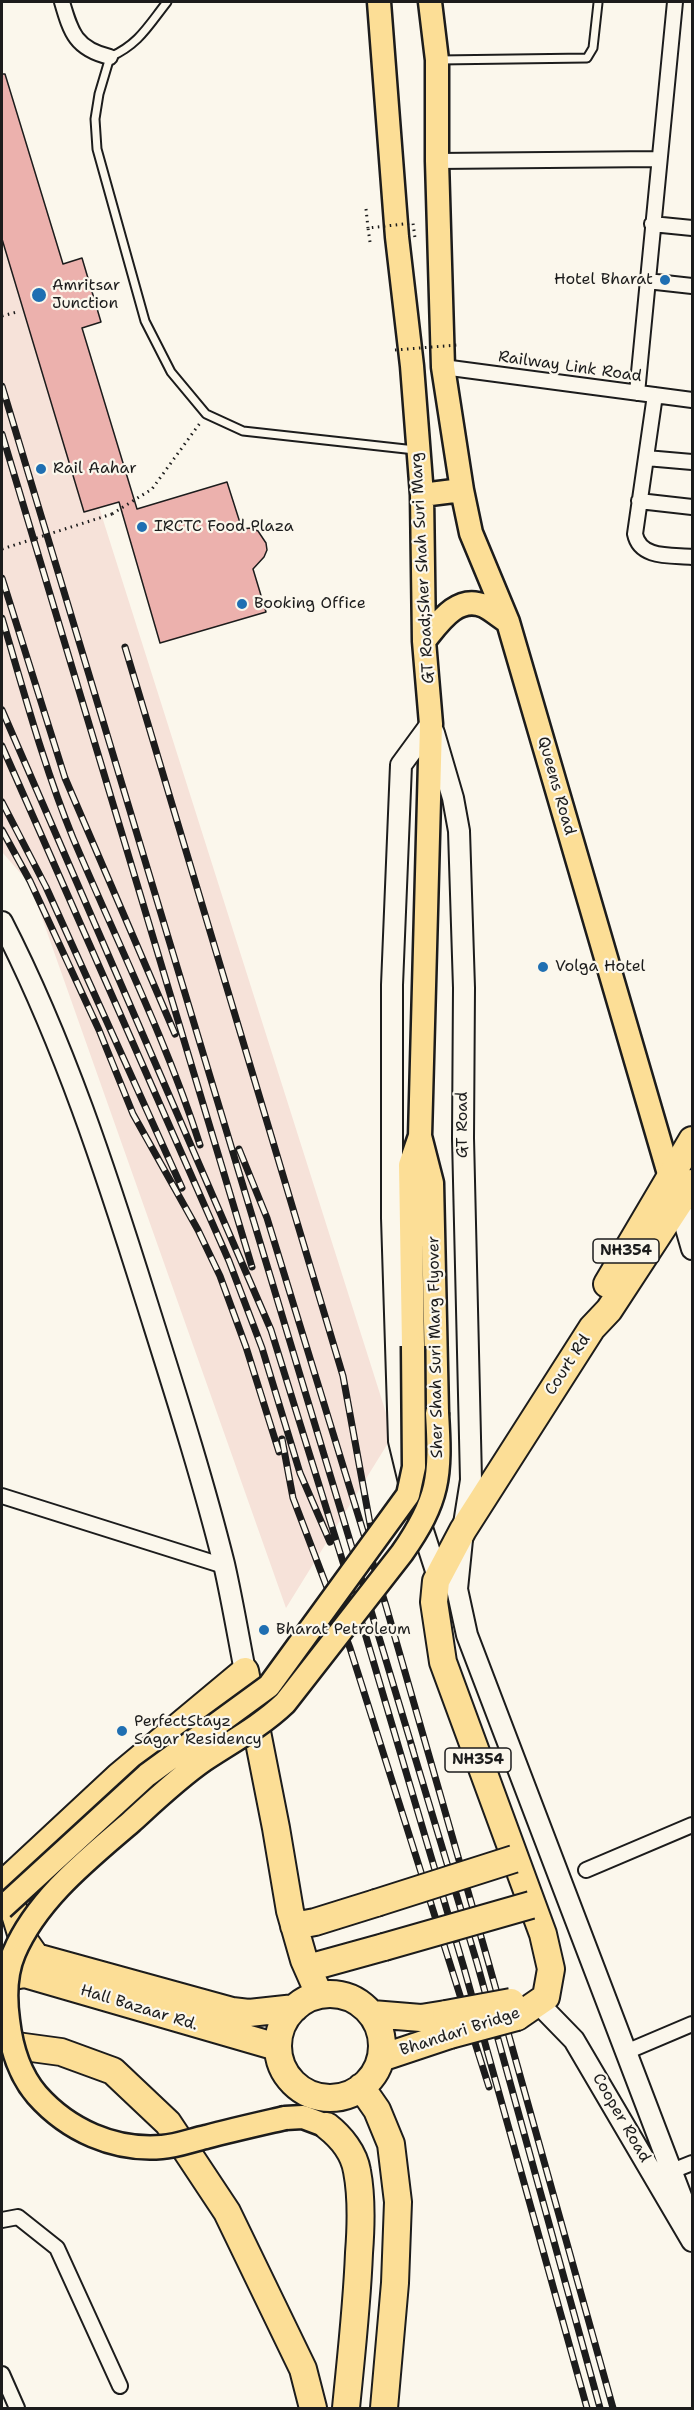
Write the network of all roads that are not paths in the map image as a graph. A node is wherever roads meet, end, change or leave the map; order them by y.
1 (62, 2) edge
2 (167, 2) edge
3 (380, 2) edge
4 (430, 2) edge
5 (675, 2) edge
6 (598, 3) dead end
7 (110, 57) junction
8 (437, 60) junction
9 (658, 159) junction
10 (437, 161) junction
11 (652, 224) junction
12 (693, 228) edge
13 (647, 281) junction
14 (693, 286) edge
15 (443, 367) junction
16 (636, 393) junction
17 (655, 395) junction
18 (693, 400) edge
19 (417, 451) junction
20 (646, 458) junction
21 (693, 462) edge
22 (462, 490) junction
23 (422, 495) junction
24 (639, 501) junction
25 (693, 507) edge
26 (693, 557) edge
27 (508, 622) junction
28 (424, 641) junction
29 (431, 724) junction
30 (2, 922) edge
31 (420, 1136) junction
32 (693, 1140) edge
33 (680, 1188) edge
34 (693, 1249) edge
35 (2, 1496) edge
36 (463, 1530) junction
37 (224, 1566) junction
38 (437, 1579) junction
39 (245, 1671) junction
40 (693, 1825) edge
41 (514, 1859) junction
42 (586, 1870) dead end
43 (3, 1884) edge
44 (531, 1905) junction
45 (2, 1908) edge
46 (294, 1926) junction
47 (308, 1968) junction
48 (2, 1978) edge
49 (319, 1994) junction
50 (522, 2007) junction
51 (295, 2008) junction
52 (372, 2014) junction
53 (693, 2024) edge
54 (448, 2025) junction
55 (2, 2044) edge
56 (277, 2047) junction
57 (626, 2052) junction
58 (381, 2058) junction
59 (361, 2087) junction
60 (327, 2126) junction
61 (384, 2127) junction
62 (693, 2163) edge
63 (672, 2171) junction
64 (2, 2220) edge
65 (693, 2225) edge
66 (693, 2241) edge
67 (2, 2374) edge
68 (120, 2386) dead end
69 (17, 2409) edge
70 (313, 2409) edge
71 (330, 2409) edge
72 (346, 2409) edge
73 (368, 2409) edge
74 (384, 2409) edge

1 - 7 street
2 - 7 lane
3 - 19 main road, GT Road;Sher Shah Suri Marg
4 - 8 main road
5 - 9 street
6 - 8 lane
7 - 19 lane
8 - 10 main road
9 - 10 street
9 - 11 street
10 - 15 main road
11 - 12 street
11 - 13 street
13 - 14 street
13 - 16 street
15 - 16 street, Railway Link Road
15 - 22 main road, Queens Road
16 - 17 street, Railway Link Road
17 - 18 street, Railway Link Road
17 - 20 street
19 - 23 main road, GT Road;Sher Shah Suri Marg
20 - 21 street
20 - 24 street
22 - 23 main road
22 - 27 main road, Queens Road
23 - 28 main road, GT Road;Sher Shah Suri Marg
24 - 25 street
24 - 26 street
27 - 28 main road
27 - 33 main road, Queens Road
28 - 29 main road, GT Road;Sher Shah Suri Marg
29 - 31 main road, GT Road;Sher Shah Suri Marg
29 - 36 main road, GT Road
29 - 38 main road
30 - 37 main road
31 - 45 main road, Sher Shah Suri Marg Flyover, bridge
31 - 60 main road, Sher Shah Suri Marg Flyover, bridge
32 - 33 highway, NH354
33 - 34 main road
33 - 36 highway, Court Rd / NH354
35 - 37 street
36 - 38 highway, NH354
36 - 57 main road, GT Road
37 - 39 main road
38 - 41 highway, NH354
39 - 43 highway
39 - 46 highway
40 - 42 street
41 - 44 highway, NH354
41 - 46 highway, bridge
43 - 51 highway
44 - 47 highway, bridge
44 - 50 highway, Bhandari Bridge / NH354
46 - 47 highway
47 - 49 highway
48 - 56 highway, Hall Bazaar Rd.
49 - 51 highway
49 - 52 highway, NH354
50 - 54 highway, Bhandari Bridge / NH354, bridge
50 - 66 main road, Cooper Road
51 - 56 highway
52 - 54 highway, Bhandari Bridge / NH354
52 - 58 highway
53 - 57 street
54 - 58 highway, Bhandari Bridge / NH354
55 - 70 highway
56 - 59 highway
57 - 63 main road, GT Road
58 - 59 highway
59 - 61 highway
60 - 71 highway
60 - 72 highway
61 - 73 highway
61 - 74 highway
62 - 63 street
63 - 65 main road, GT Road
64 - 68 street
67 - 69 street

